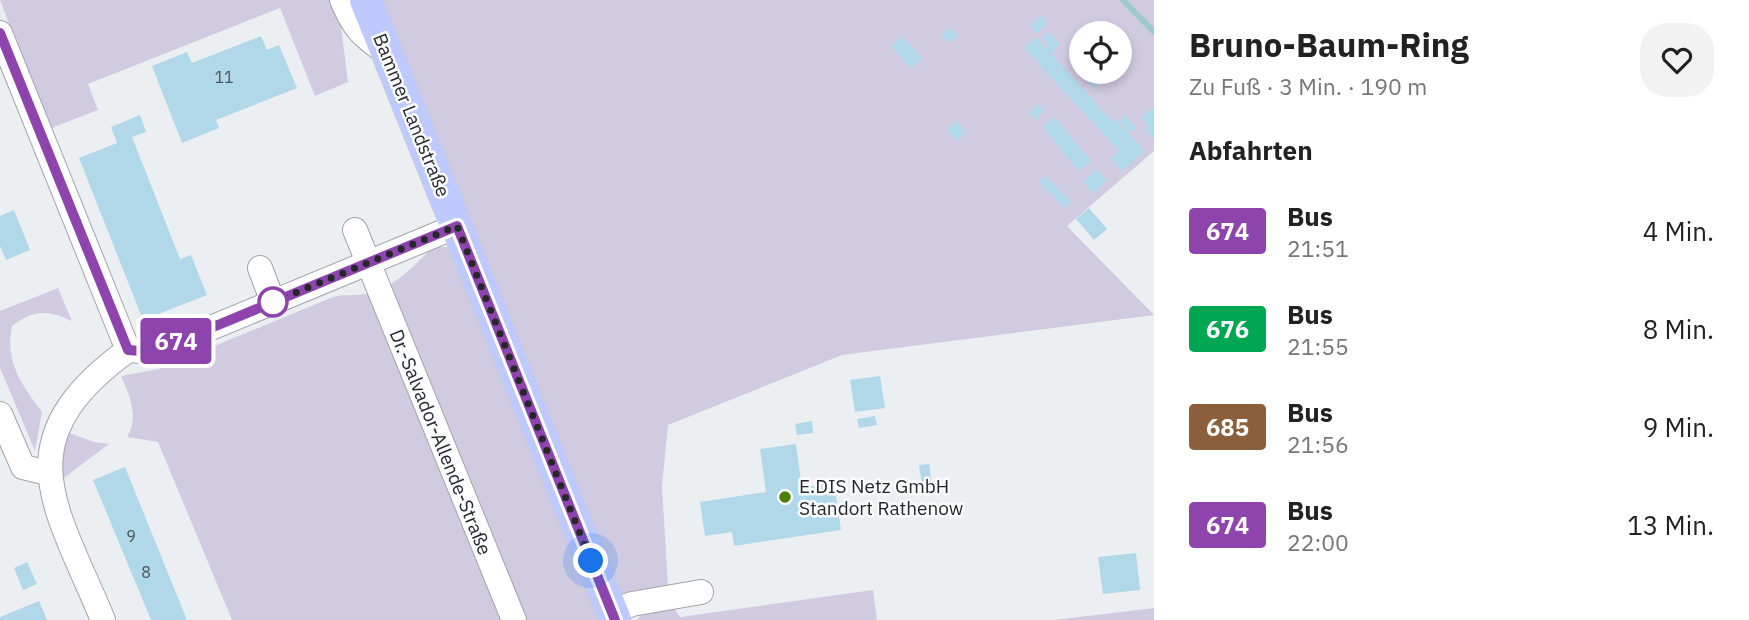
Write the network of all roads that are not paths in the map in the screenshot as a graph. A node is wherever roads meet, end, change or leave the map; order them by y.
1 (342, 0) edge
2 (366, 0) edge
3 (0, 33) edge
4 (388, 54) junction
5 (457, 226) junction
6 (355, 230) dead end
7 (366, 263) junction
8 (260, 268) dead end
9 (273, 302) junction
10 (128, 350) junction
11 (0, 414) edge
12 (48, 473) junction
13 (701, 592) dead end
14 (613, 616) edge
15 (103, 620) edge
16 (514, 620) edge

1 - 4 street
2 - 4 main road, Bammer Landstraße
3 - 10 street
4 - 5 main road, Bammer Landstraße
5 - 7 street
5 - 14 main road, Bammer Landstraße
6 - 7 street, Dr.-Salvador-Allende-Straße
7 - 9 street
7 - 16 street, Dr.-Salvador-Allende-Straße
8 - 9 street
9 - 10 street
10 - 12 street
11 - 12 street
12 - 15 street
13 - 14 street

